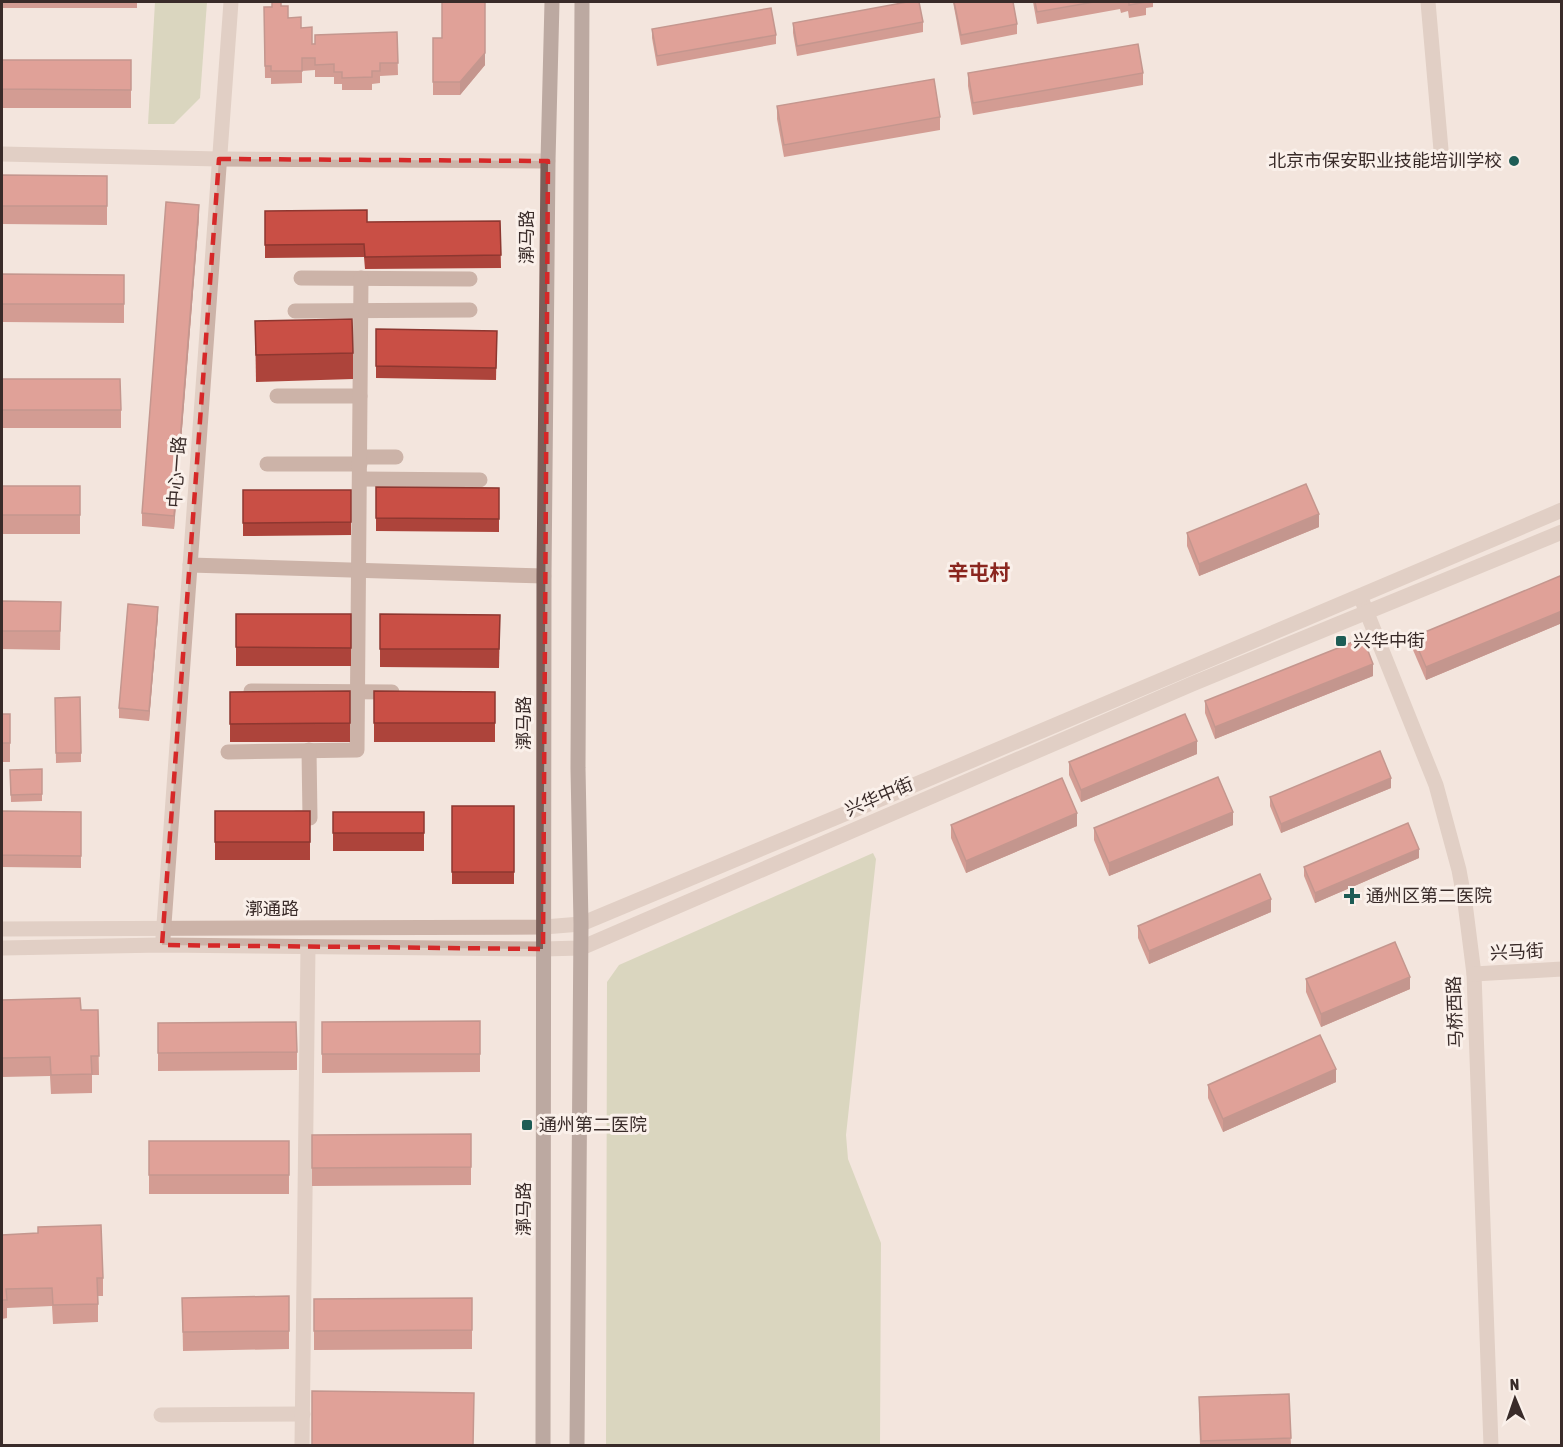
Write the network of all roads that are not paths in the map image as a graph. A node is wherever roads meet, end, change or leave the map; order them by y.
1 (231, 2) edge
2 (552, 2) edge
3 (582, 2) edge
4 (1428, 2) edge
5 (1441, 150) dead end
6 (2, 154) edge
7 (219, 159) junction
8 (548, 161) junction
9 (301, 278) dead end
10 (362, 278) junction
11 (470, 279) dead end
12 (361, 310) junction
13 (470, 310) dead end
14 (295, 311) dead end
15 (277, 396) dead end
16 (360, 396) junction
17 (396, 457) dead end
18 (267, 464) dead end
19 (360, 467) junction
20 (480, 480) dead end
21 (1562, 510) edge
22 (1562, 532) edge
23 (190, 565) junction
24 (359, 570) junction
25 (544, 576) junction
26 (1360, 595) junction
27 (1367, 613) junction
28 (251, 691) edge
29 (356, 691) junction
30 (402, 692) edge
31 (309, 750) junction
32 (228, 752) dead end
33 (286, 818) edge
34 (581, 924) junction
35 (544, 927) junction
36 (2, 929) edge
37 (164, 929) junction
38 (162, 945) junction
39 (308, 947) junction
40 (2, 948) edge
41 (580, 948) junction
42 (543, 949) junction
43 (1562, 969) edge
44 (1474, 974) junction
45 (303, 1414) junction
46 (161, 1415) dead end
47 (302, 1446) edge
48 (543, 1446) edge
49 (576, 1446) edge
50 (1491, 1446) edge

1 - 7 street, 中心一路
2 - 8 main road, 漷马路
3 - 34 main road
4 - 5 street
6 - 7 street
7 - 8 street
7 - 23 street, 中心一路
8 - 25 main road, 漷马路
9 - 10 street
10 - 11 street
10 - 12 street
12 - 13 street
12 - 14 street
12 - 16 street
15 - 16 street
16 - 19 street
17 - 19 street
18 - 19 street
19 - 20 street
19 - 24 street
21 - 26 street, 兴华中街
22 - 27 street, 兴华中街
23 - 24 street
23 - 37 street, 中心一路
24 - 25 street
24 - 29 street
25 - 35 main road, 漷马路
26 - 27 street, 马桥西路
26 - 34 street, 兴华中街
27 - 41 street, 兴华中街
27 - 44 street, 马桥西路
28 - 29 street
29 - 30 street
29 - 31 street
31 - 32 street
31 - 33 street
34 - 35 street, 兴华中街
34 - 41 main road
35 - 37 street, 漷通路
35 - 42 main road, 漷马路
36 - 37 street, 漷通路
37 - 38 street, 中心一路
38 - 39 street, 漷通路
38 - 40 street, 漷通路
39 - 42 street, 漷通路
39 - 45 street
41 - 42 street, 兴华中街
41 - 49 main road
42 - 48 main road, 漷马路
43 - 44 street, 兴马街
44 - 50 street, 马桥西路
45 - 46 street
45 - 47 street

